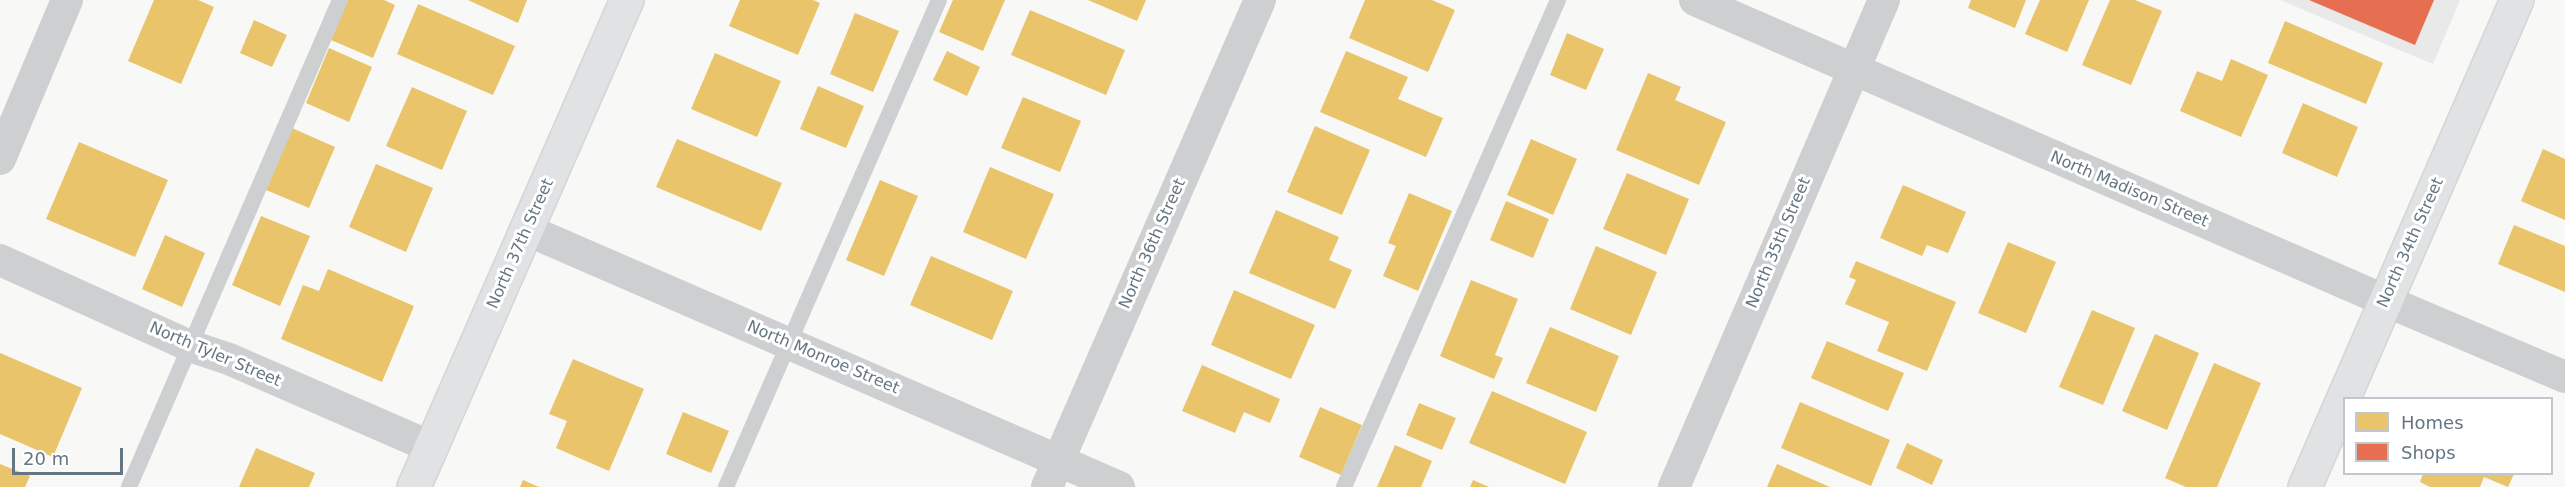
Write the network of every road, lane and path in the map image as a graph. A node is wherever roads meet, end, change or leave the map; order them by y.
1 (67, 0) edge
2 (340, 0) edge
3 (627, 0) edge
4 (939, 0) edge
5 (1260, 0) edge
6 (1558, 0) edge
7 (1695, 0) edge
8 (1884, 0) edge
9 (2517, 0) edge
10 (1853, 70) junction
11 (0, 159) edge
12 (527, 230) junction
13 (0, 260) edge
14 (2385, 301) junction
15 (789, 343) junction
16 (190, 346) junction
17 (2565, 377) edge
18 (2344, 397) edge
19 (2343, 399) edge
20 (431, 447) junction
21 (1053, 474) edge
22 (129, 487) edge
23 (414, 487) edge
24 (726, 487) edge
25 (1119, 487) edge
26 (1344, 487) edge
27 (1674, 487) edge
28 (2305, 487) edge

1 - 11 street
2 - 16 lane
3 - 12 street, North 37th Street
4 - 15 lane
5 - 21 street, North 36th Street
6 - 26 lane
7 - 10 street, North Madison Street
8 - 10 street, North 35th Street
9 - 14 street, North 34th Street
10 - 14 street, North Madison Street
10 - 27 street, North 35th Street
12 - 15 street, North Monroe Street
12 - 20 street, North 37th Street
13 - 16 street, North Tyler Street
14 - 17 street, North Madison Street
14 - 18 street, North 34th Street
15 - 21 street, North Monroe Street
15 - 24 lane
16 - 20 street, North Tyler Street
16 - 22 lane
19 - 28 street, North 34th Street
20 - 23 street, North 37th Street
21 - 25 street, North Monroe Street

